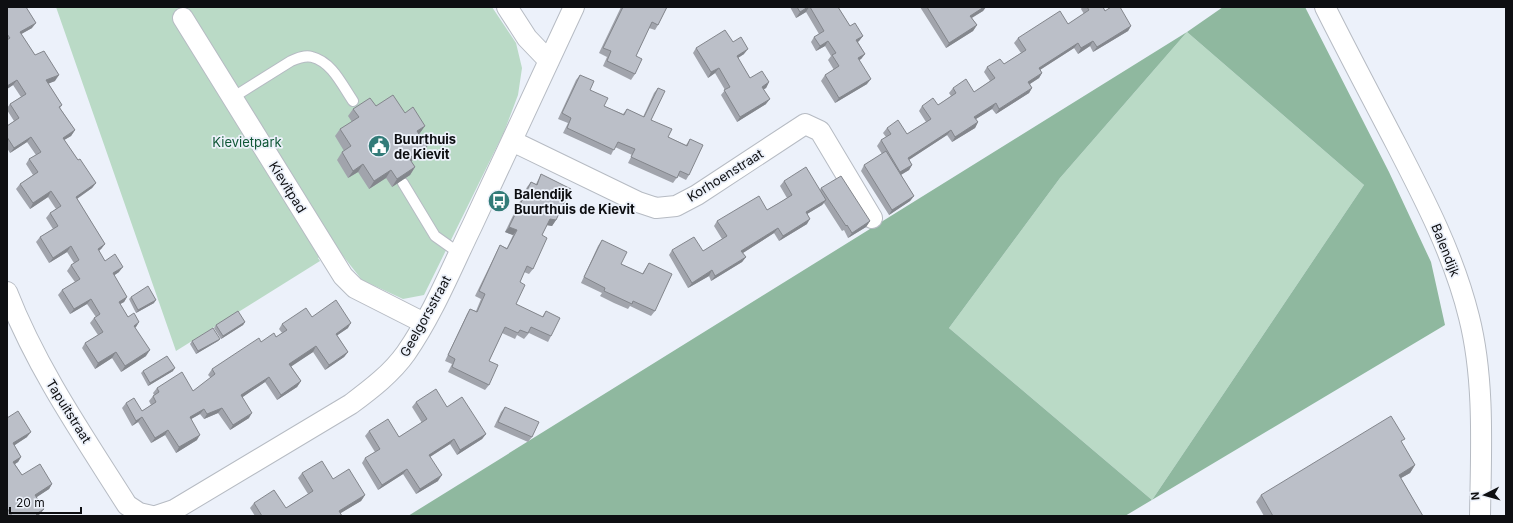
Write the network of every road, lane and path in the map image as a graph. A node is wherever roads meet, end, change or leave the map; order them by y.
1 (507, 7) edge
2 (574, 7) edge
3 (1325, 7) edge
4 (183, 18) dead end
5 (549, 61) junction
6 (232, 98) junction
7 (353, 101) dead end
8 (512, 141) junction
9 (403, 183) edge
10 (872, 218) dead end
11 (459, 253) junction
12 (7, 292) edge
13 (424, 323) junction
14 (151, 516) edge
15 (1480, 516) edge

1 - 5 street
2 - 5 street, Geelgorsstraat
3 - 15 street, Balendijk
4 - 6 street, Kievitpad
5 - 8 street, Geelgorsstraat
6 - 7 lane
6 - 13 street, Kievitpad
8 - 10 street, Korhoenstraat
8 - 11 street, Geelgorsstraat
9 - 11 lane
11 - 13 street, Geelgorsstraat
12 - 14 street, Tapuitstraat
13 - 14 street, Geelgorsstraat

